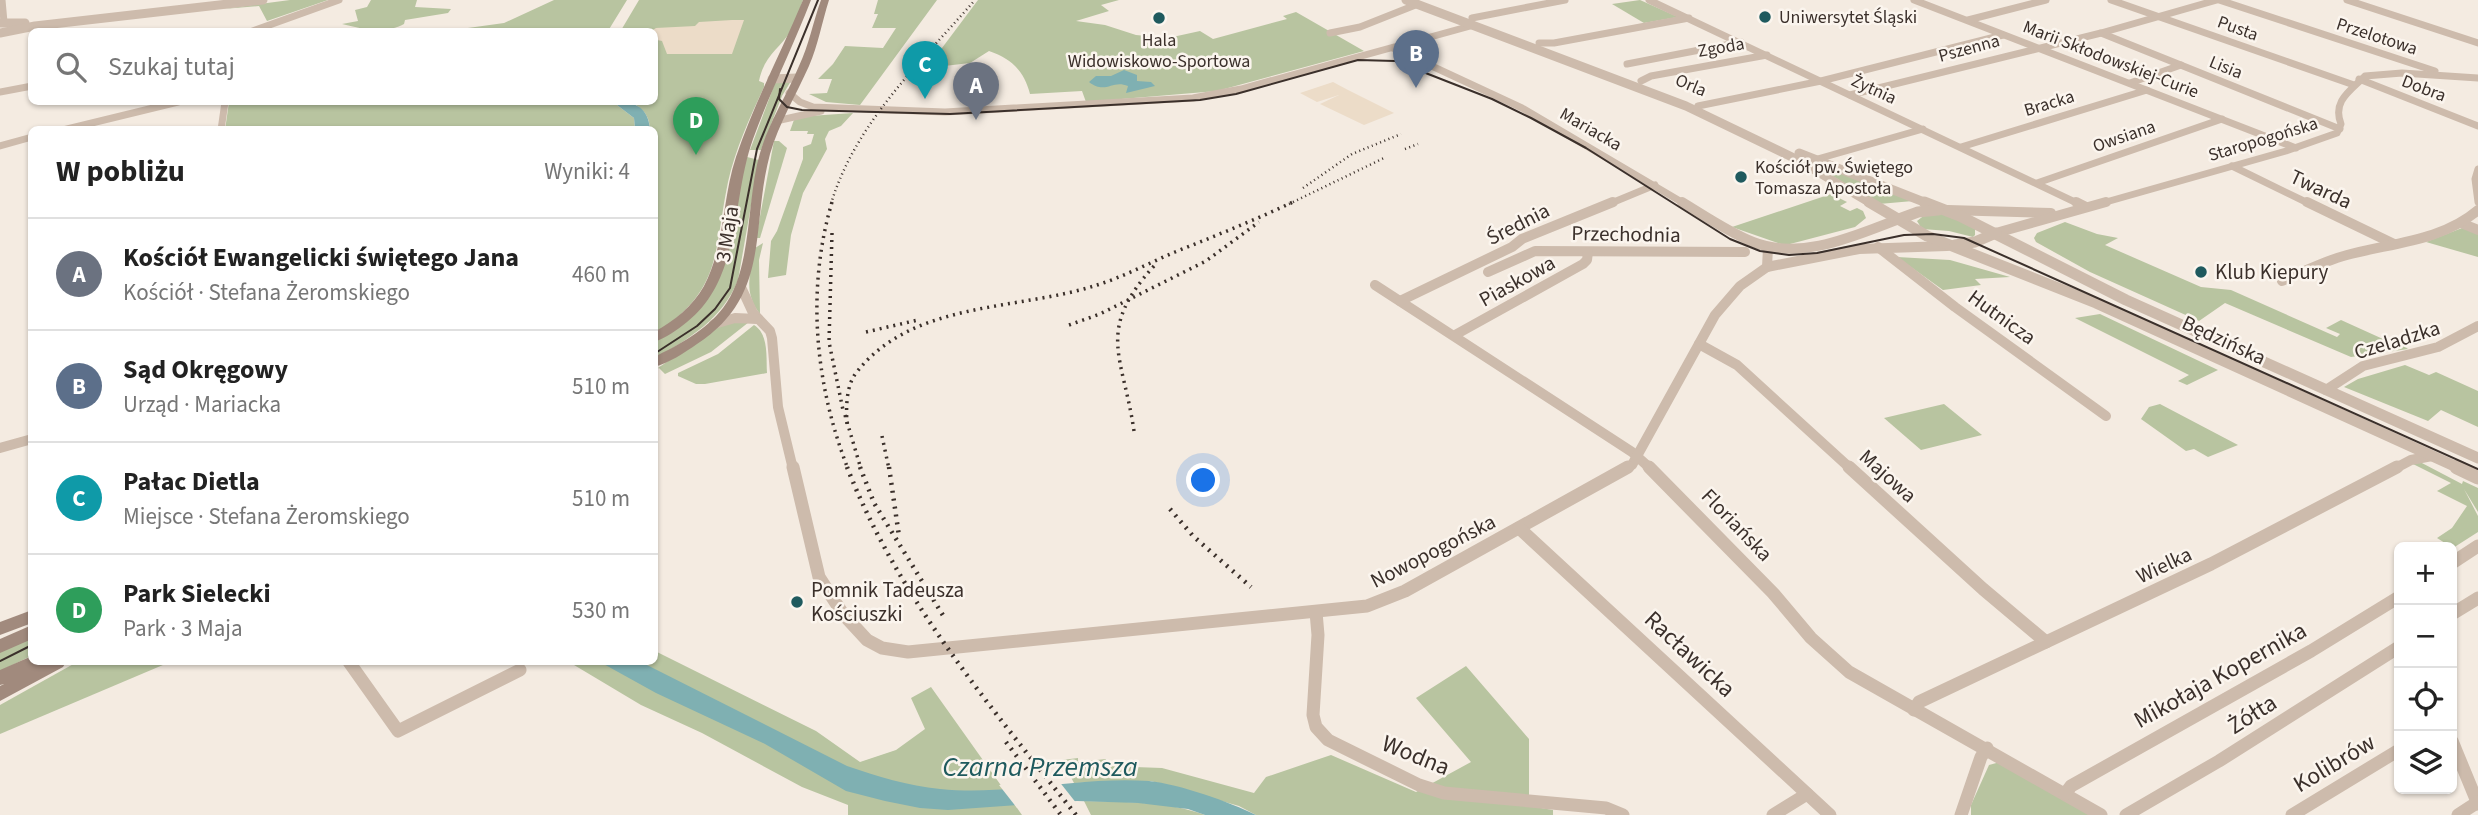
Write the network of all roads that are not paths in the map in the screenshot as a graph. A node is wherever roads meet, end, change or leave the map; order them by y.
1 (2, 0) edge
2 (237, 0) edge
3 (263, 0) edge
4 (339, 0) edge
5 (807, 0) edge
6 (825, 0) edge
7 (1406, 0) edge
8 (1565, 0) edge
9 (1649, 0) edge
10 (1914, 0) edge
11 (2046, 0) edge
12 (2111, 0) edge
13 (2218, 0) edge
14 (2347, 0) edge
15 (1419, 2) edge
16 (2160, 17) junction
17 (1689, 18) junction
18 (1475, 20) junction
19 (1968, 20) junction
20 (2, 22) edge
21 (19, 26) junction
22 (261, 28) edge
23 (0, 33) edge
24 (1330, 33) dead end
25 (2101, 33) junction
26 (2003, 35) junction
27 (1741, 42) junction
28 (1539, 43) junction
29 (2478, 43) edge
30 (2036, 47) junction
31 (1392, 48) junction
32 (1767, 55) junction
33 (1627, 64) dead end
34 (2181, 65) junction
35 (2445, 76) junction
36 (797, 78) junction
37 (2478, 78) edge
38 (772, 79) junction
39 (1641, 81) junction
40 (1821, 82) junction
41 (2357, 82) junction
42 (2130, 83) junction
43 (28, 87) edge
44 (2147, 90) junction
45 (0, 92) edge
46 (789, 93) junction
47 (1850, 95) junction
48 (166, 105) edge
49 (225, 105) edge
50 (1698, 106) junction
51 (834, 110) junction
52 (2222, 118) junction
53 (776, 121) junction
54 (2478, 125) edge
55 (79, 126) edge
56 (222, 126) edge
57 (1923, 129) junction
58 (2340, 129) junction
59 (28, 138) edge
60 (0, 146) edge
61 (1961, 147) junction
62 (2296, 148) junction
63 (1814, 160) junction
64 (2232, 166) junction
65 (2478, 169) edge
66 (2037, 183) junction
67 (1655, 185) junction
68 (2478, 202) edge
69 (2086, 207) junction
70 (1945, 210) junction
71 (2478, 210) edge
72 (2061, 213) junction
73 (1899, 219) junction
74 (2461, 223) junction
75 (2478, 230) edge
76 (1996, 233) junction
77 (2394, 244) junction
78 (1951, 246) junction
79 (1878, 247) junction
80 (1768, 248) junction
81 (1588, 252) junction
82 (1745, 252) dead end
83 (1763, 270) junction
84 (1488, 272) dead end
85 (2282, 281) dead end
86 (1375, 285) dead end
87 (741, 288) junction
88 (1400, 300) junction
89 (757, 319) junction
90 (714, 324) junction
91 (2478, 326) edge
92 (658, 335) edge
93 (1455, 335) junction
94 (1699, 344) junction
95 (658, 361) edge
96 (2326, 390) junction
97 (2106, 416) dead end
98 (28, 440) edge
99 (0, 447) edge
100 (2432, 456) junction
101 (1637, 458) junction
102 (2478, 458) edge
103 (2478, 477) edge
104 (1518, 528) junction
105 (2478, 546) edge
106 (2457, 560) edge
107 (2478, 598) edge
108 (2394, 601) edge
109 (2457, 611) edge
110 (1316, 612) junction
111 (28, 617) edge
112 (0, 629) edge
113 (28, 633) edge
114 (2046, 642) junction
115 (0, 647) edge
116 (2394, 650) edge
117 (28, 664) edge
118 (52, 665) edge
119 (351, 665) edge
120 (520, 670) dead end
121 (0, 678) edge
122 (0, 694) edge
123 (1914, 710) junction
124 (1987, 748) junction
125 (2394, 753) edge
126 (2457, 753) edge
127 (1807, 794) junction
128 (2064, 794) junction
129 (2478, 803) edge
130 (1623, 815) edge
131 (1773, 815) edge
132 (1830, 815) edge
133 (1961, 815) edge
134 (2101, 815) edge
135 (2126, 815) edge
136 (2292, 815) edge
137 (2458, 815) edge

1 - 20 street
2 - 21 street
3 - 21 street
4 - 22 street
5 - 38 main road, 3 Maja
6 - 36 main road, 3 Maja
7 - 15 street, Orla
8 - 18 street
9 - 17 street, Żytnia
10 - 19 street, Marii Skłodowskiej-Curie
11 - 19 street
12 - 16 street, Pusta
13 - 16 street, Pszenna
13 - 35 street, Przelotowa
14 - 29 street
15 - 18 street, Orla
15 - 24 street
16 - 25 street, Pszenna
16 - 41 street, Pusta
17 - 27 street, Żytnia
17 - 28 street
18 - 28 street, Orla
18 - 31 street
18 - 73 street, Orla
19 - 26 street, Marii Skłodowskiej-Curie
20 - 21 street
21 - 23 street
25 - 30 street, Pszenna
25 - 34 street, Lisia
26 - 30 street, Marii Skłodowskiej-Curie
26 - 40 street
27 - 32 street, Żytnia
27 - 33 street
28 - 39 street, Orla
30 - 42 street, Marii Skłodowskiej-Curie
30 - 47 street, Pszenna
31 - 51 street
31 - 67 street, Mariacka
32 - 39 street, Zgoda
32 - 40 street, Żytnia
34 - 42 street
34 - 58 street, Lisia
35 - 37 street
35 - 41 street
36 - 38 street
36 - 46 main road, 3 Maja
38 - 92 main road, 3 Maja
39 - 50 street, Orla
40 - 47 street, Żytnia
40 - 50 street
41 - 54 street, Dobra
41 - 58 street, Staropogońska
42 - 44 street, Marii Skłodowskiej-Curie
43 - 45 street
44 - 52 street, Marii Skłodowskiej-Curie
44 - 61 street, Bracka
46 - 51 street
46 - 53 main road, 3 Maja
47 - 57 street, Żytnia
48 - 55 street
49 - 56 street
50 - 63 street, Orla
51 - 53 street
52 - 62 street, Marii Skłodowskiej-Curie
52 - 66 street, Owsiana
53 - 87 main road, 3 Maja
57 - 61 street, Żytnia
57 - 63 street
58 - 62 street, Staropogońska
59 - 60 street
61 - 66 street, Żytnia
62 - 64 street, Staropogońska
63 - 70 street, Orla
64 - 69 street, Staropogońska
64 - 77 street, Twarda
65 - 68 street
66 - 69 street, Żytnia
67 - 80 street, Mariacka
67 - 88 street, Średnia
69 - 72 street, Staropogońska
70 - 72 street, Staropogońska
70 - 73 street
70 - 76 street, Będzińska
71 - 74 street
72 - 76 street, Staropogońska
73 - 78 street
73 - 80 street
74 - 75 street
74 - 77 street
76 - 78 street
76 - 96 street, Będzińska
77 - 85 street
78 - 79 street, Nowopogońska
78 - 100 street, Będzińska
79 - 83 street, Nowopogońska
79 - 97 street, Hutnicza
80 - 83 street
81 - 82 street, Przechodnia
81 - 84 street, Przechodnia
81 - 93 street, Piaskowa
83 - 94 street, Nowopogońska
86 - 88 street, Floriańska
87 - 89 street, Nowopogońska
87 - 90 main road, 3 Maja
88 - 93 street, Floriańska
89 - 90 street
89 - 110 street, Nowopogońska
90 - 95 main road, 3 Maja
91 - 96 street, Czeladzka
93 - 101 street, Floriańska
94 - 101 street, Nowopogońska
94 - 114 street, Majowa
96 - 102 street, Będzińska
98 - 99 street
100 - 103 street, Będzińska
100 - 114 street, Wielka
101 - 104 street, Nowopogońska
101 - 123 street, Floriańska
104 - 110 street, Nowopogońska
104 - 127 street, Racławicka
105 - 106 street
107 - 109 street
108 - 128 street, Mikołaja Kopernika
110 - 130 street, Wodna
111 - 112 main road
113 - 115 main road
114 - 123 street, Wielka
116 - 135 street, Żółta
117 - 121 main road
118 - 122 main road
119 - 120 street
123 - 124 street, Floriańska
124 - 128 street, Floriańska
124 - 133 street
125 - 136 street, Kolibrów
126 - 129 street
127 - 131 street
127 - 132 street, Racławicka
128 - 134 street
129 - 137 street

